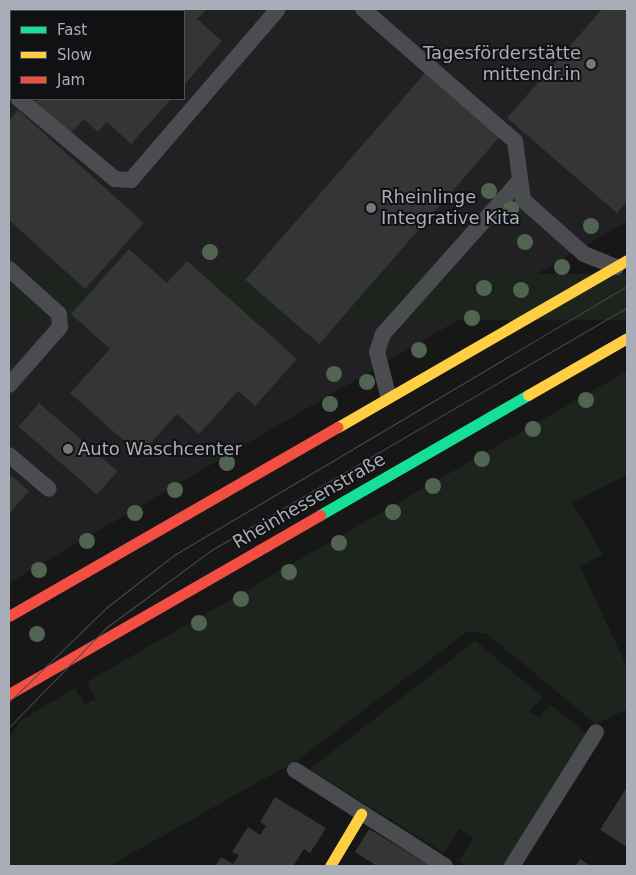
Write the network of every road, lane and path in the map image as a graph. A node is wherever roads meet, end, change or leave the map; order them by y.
1 (278, 9) edge
2 (363, 9) edge
3 (19, 100) edge
4 (520, 180) junction
5 (622, 264) edge
6 (9, 269) edge
7 (627, 338) edge
8 (9, 385) edge
9 (388, 395) junction
10 (9, 455) edge
11 (48, 489) dead end
12 (9, 616) edge
13 (9, 694) edge
14 (596, 732) dead end
15 (295, 770) dead end
16 (361, 814) junction
17 (330, 866) edge
18 (446, 866) edge
19 (512, 866) edge

1 - 3 lane
2 - 4 lane
4 - 5 lane
4 - 9 lane
5 - 9 main road
6 - 8 lane
7 - 13 main road, Rheinhessenstraße
9 - 12 main road
10 - 11 lane
14 - 19 lane
15 - 16 lane
16 - 17 main road
16 - 18 lane

